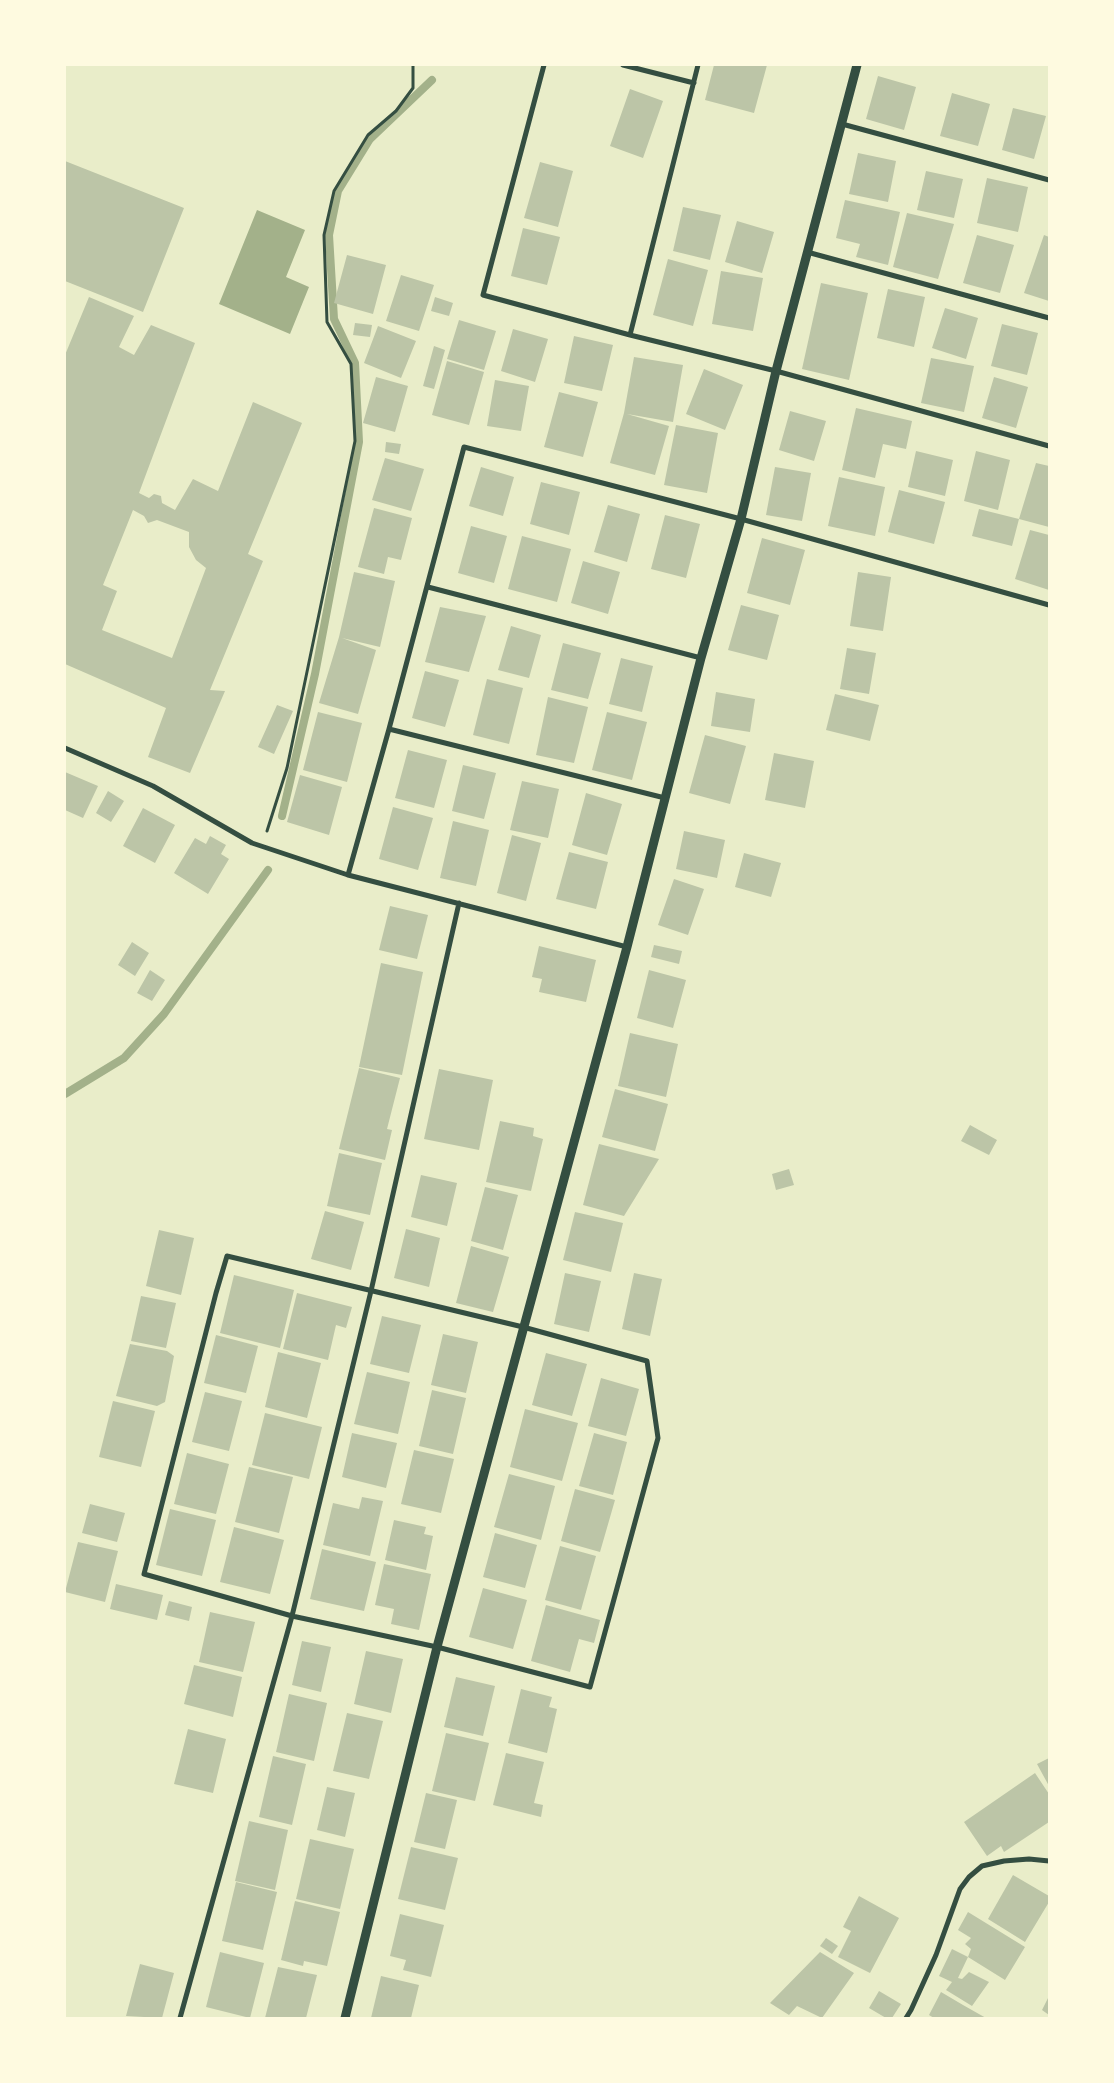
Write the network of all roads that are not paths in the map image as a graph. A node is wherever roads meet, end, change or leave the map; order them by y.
1 (544, 65) edge
2 (623, 65) edge
3 (698, 65) edge
4 (857, 65) edge
5 (694, 82) junction
6 (842, 124) junction
7 (1049, 180) edge
8 (807, 252) junction
9 (1049, 318) edge
10 (630, 336) junction
11 (776, 371) junction
12 (1049, 446) edge
13 (741, 519) junction
14 (428, 587) junction
15 (1049, 605) edge
16 (701, 658) junction
17 (390, 729) junction
18 (65, 748) edge
19 (665, 798) junction
20 (348, 875) junction
21 (459, 903) junction
22 (626, 947) junction
23 (371, 1291) junction
24 (523, 1327) junction
25 (292, 1616) junction
26 (437, 1647) junction
27 (1049, 1861) edge
28 (180, 2018) edge
29 (345, 2018) edge
30 (906, 2018) edge

1 - 10 street
2 - 5 street
3 - 5 street
4 - 6 street
5 - 10 street
6 - 7 street
6 - 8 street
8 - 9 street
8 - 11 street
10 - 11 street
11 - 12 street
11 - 13 street
13 - 14 street
13 - 15 street
13 - 16 street
14 - 16 street
14 - 17 street
16 - 19 street
17 - 19 street
17 - 20 street
18 - 20 street
19 - 22 street
20 - 21 street
21 - 22 street
21 - 23 street
22 - 24 street
23 - 24 street
23 - 25 street
23 - 25 street
24 - 26 street
24 - 26 street
25 - 26 street
25 - 28 street
26 - 29 street
27 - 30 street

